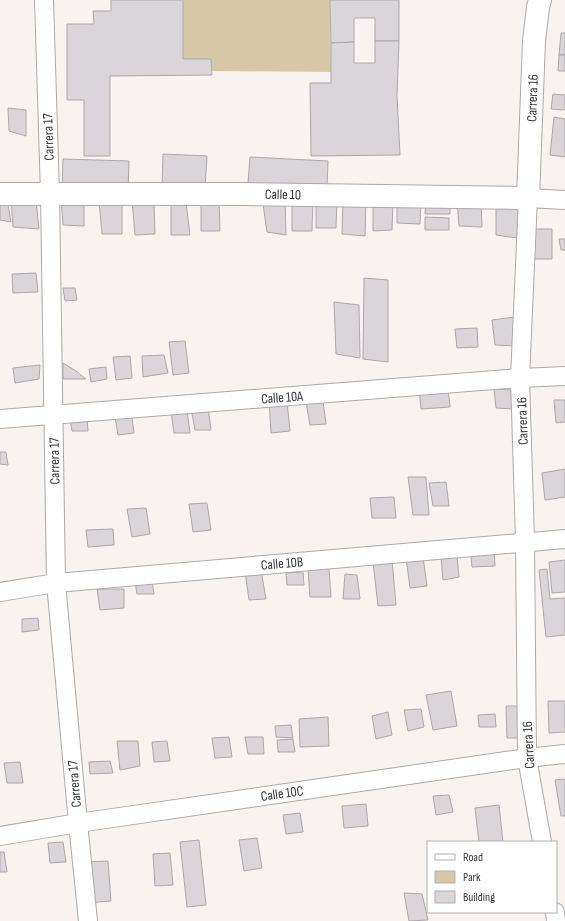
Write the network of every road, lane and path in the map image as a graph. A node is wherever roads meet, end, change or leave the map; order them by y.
1 (44, 0) edge
2 (540, 0) edge
3 (0, 194) edge
4 (50, 194) junction
5 (528, 198) junction
6 (565, 200) edge
7 (565, 376) edge
8 (520, 378) junction
9 (54, 414) junction
10 (0, 419) edge
11 (565, 539) edge
12 (525, 541) junction
13 (56, 583) junction
14 (0, 592) edge
15 (565, 754) edge
16 (527, 758) junction
17 (78, 823) junction
18 (0, 836) edge
19 (542, 841) edge
20 (88, 921) edge

1 - 4 street, Carrera 17
2 - 5 street, Carrera 16
3 - 4 street, Calle 10
4 - 5 street, Calle 10
4 - 9 street, Carrera 17
5 - 6 street, Calle 10
5 - 8 street, Carrera 16
7 - 8 street, Calle 10A
8 - 9 street, Calle 10A
8 - 12 street, Carrera 16
9 - 10 street, Calle 10A
9 - 13 street, Carrera 17
11 - 12 street, Calle 10B
12 - 13 street, Calle 10B
12 - 16 street, Carrera 16
13 - 14 street, Calle 10B
13 - 17 street, Carrera 17
15 - 16 street, Calle 10C
16 - 17 street, Calle 10C
16 - 19 street, Carrera 16
17 - 18 street, Calle 10C
17 - 20 street, Carrera 17

